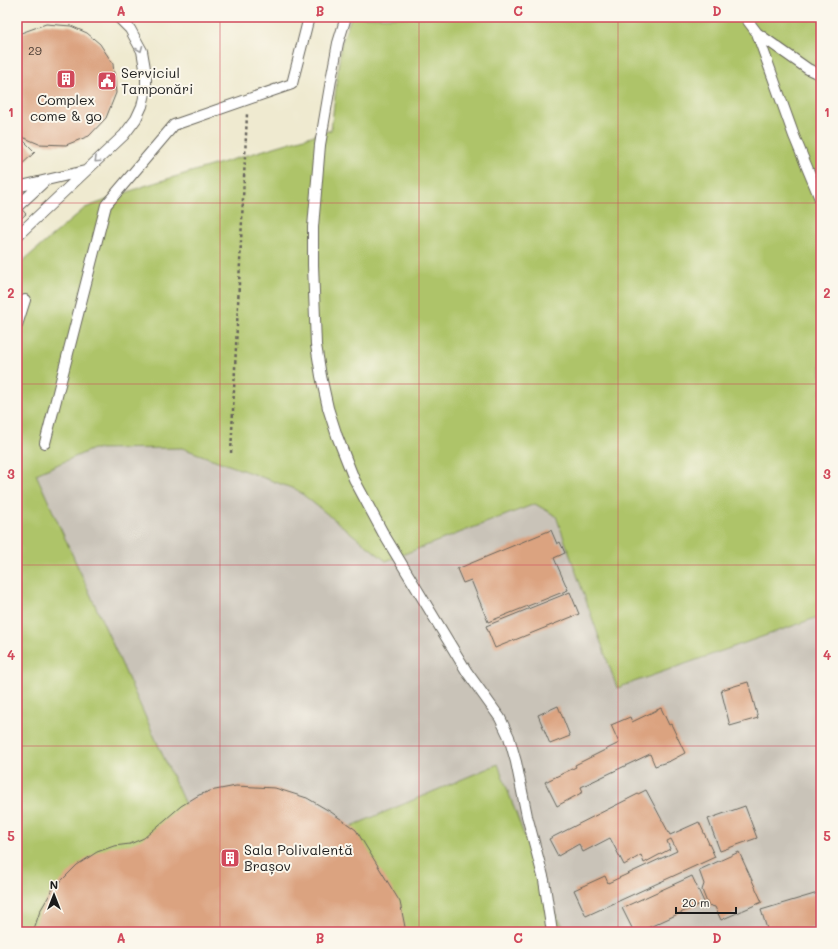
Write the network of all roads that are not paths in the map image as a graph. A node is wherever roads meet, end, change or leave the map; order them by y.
1 (118, 17) edge
2 (309, 17) edge
3 (346, 17) edge
4 (745, 17) edge
5 (757, 33) junction
6 (821, 75) edge
7 (85, 171) junction
8 (46, 180) junction
9 (17, 187) edge
10 (821, 201) edge
11 (18, 205) dead end
12 (17, 236) edge
13 (26, 300) dead end
14 (17, 325) edge
15 (45, 444) dead end
16 (553, 931) edge

1 -> 7 lane
2 - 15 lane
3 - 16 lane
4 - 5 lane
5 - 6 lane
5 - 10 lane
7 - 8 lane
7 - 12 lane
8 - 9 lane
8 - 11 lane
13 - 14 lane

